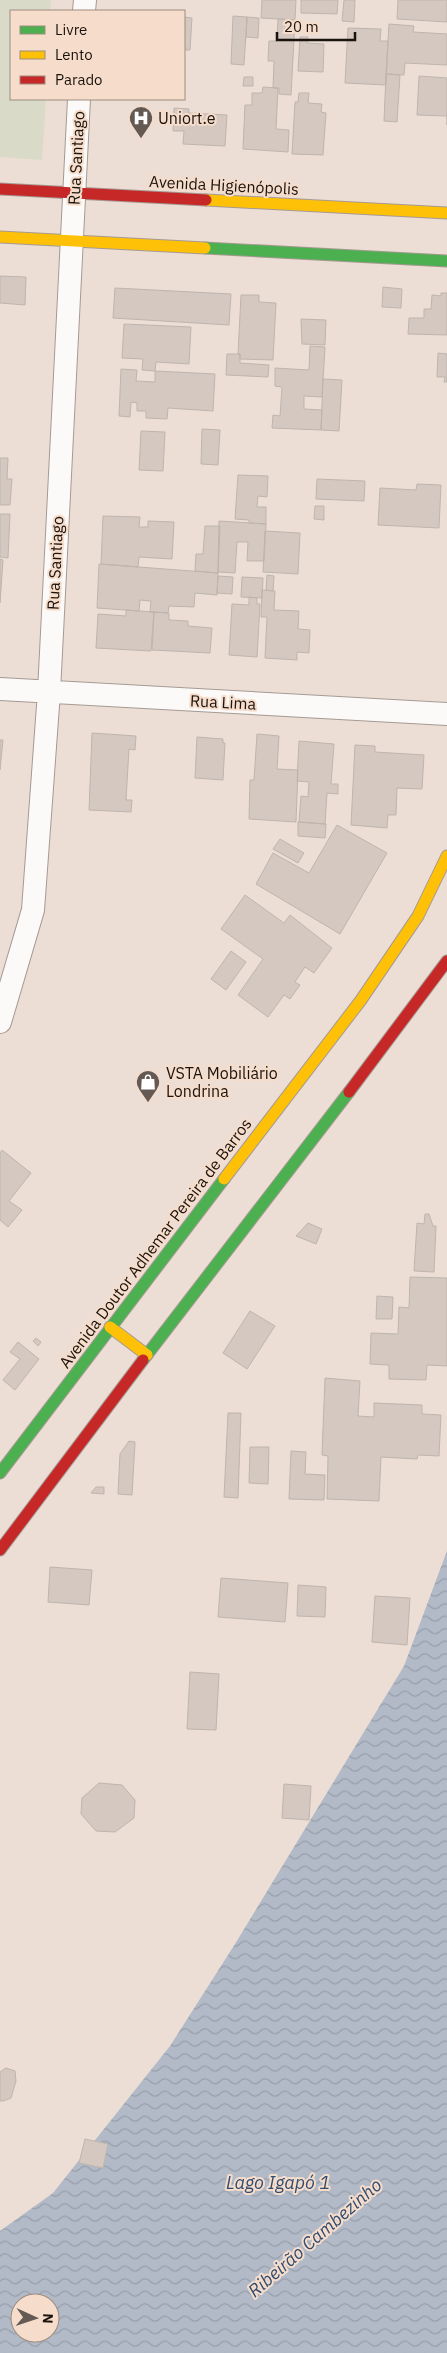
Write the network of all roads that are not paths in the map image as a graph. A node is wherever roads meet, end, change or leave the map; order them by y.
1 (79, 100) edge
2 (0, 189) edge
3 (74, 193) junction
4 (447, 213) edge
5 (0, 237) edge
6 (72, 241) junction
7 (447, 261) edge
8 (0, 689) edge
9 (49, 692) junction
10 (447, 714) edge
11 (447, 856) edge
12 (447, 961) edge
13 (0, 1022) edge
14 (110, 1327) junction
15 (147, 1355) junction
16 (0, 1473) edge
17 (0, 1550) edge

1 - 3 street, Rua Santiago
2 - 3 street, Avenida Higienópolis
3 - 4 street, Avenida Higienópolis
3 - 6 street, Rua Santiago
5 - 6 street
6 - 7 street
6 - 9 street, Rua Santiago
8 - 9 street, Rua Lima
9 - 10 street, Rua Lima
9 - 13 street, Rua Santiago
11 - 14 street, Avenida Doutor Adhemar Pereira de Barros
12 - 15 street
14 - 15 street
14 - 16 street, Avenida Doutor Adhemar Pereira de Barros
15 - 17 street

